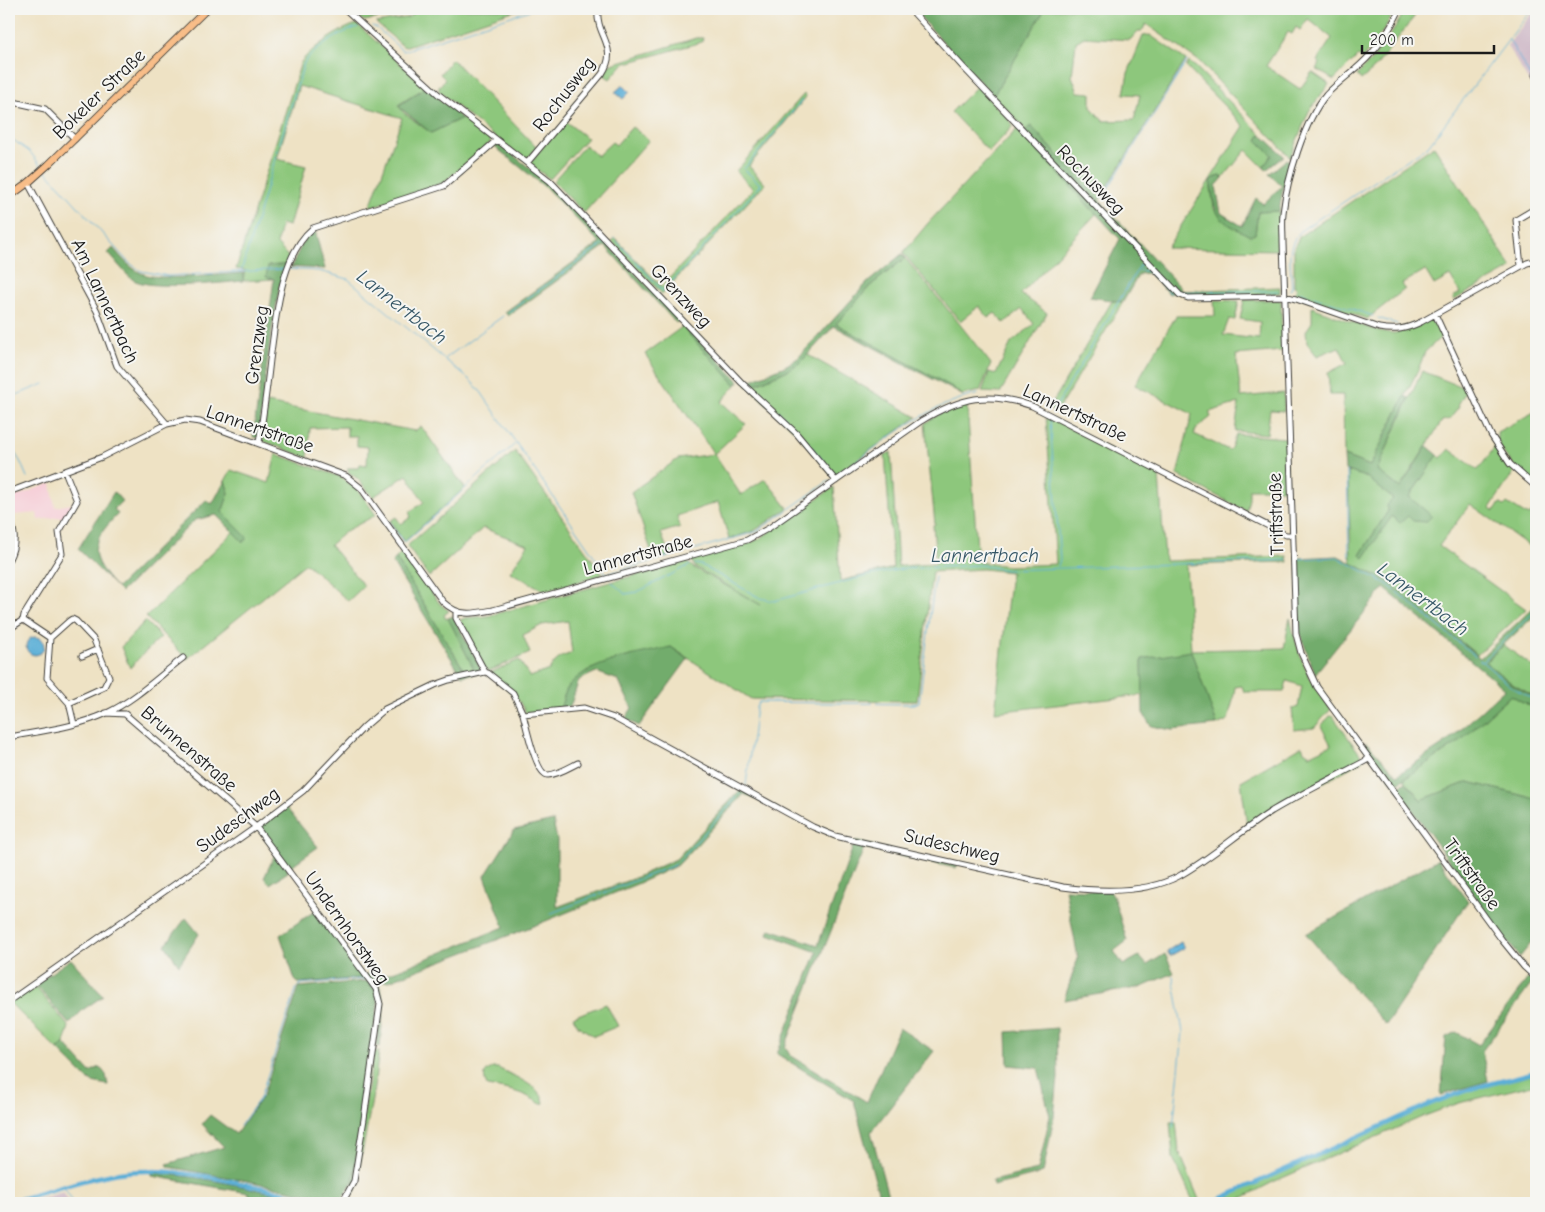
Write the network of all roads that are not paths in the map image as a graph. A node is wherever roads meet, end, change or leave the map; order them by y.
1 (207, 9) edge
2 (345, 9) edge
3 (598, 9) edge
4 (910, 9) edge
5 (1400, 9) edge
6 (9, 101) edge
7 (75, 139) junction
8 (497, 140) junction
9 (527, 163) junction
10 (28, 182) junction
11 (9, 197) edge
12 (1536, 208) edge
13 (1521, 266) junction
14 (1536, 267) edge
15 (1284, 296) junction
16 (1435, 314) junction
17 (167, 424) junction
18 (259, 444) junction
19 (65, 471) junction
20 (836, 481) junction
21 (1536, 487) edge
22 (9, 492) edge
23 (9, 515) edge
24 (1292, 535) junction
25 (9, 559) edge
26 (456, 612) junction
27 (23, 620) junction
28 (9, 629) edge
29 (50, 638) junction
30 (98, 649) junction
31 (82, 656) dead end
32 (183, 658) dead end
33 (485, 672) junction
34 (69, 703) junction
35 (123, 704) junction
36 (106, 713) junction
37 (125, 714) junction
38 (523, 714) junction
39 (74, 724) junction
40 (9, 737) edge
41 (1369, 759) junction
42 (578, 763) dead end
43 (256, 827) junction
44 (1536, 978) edge
45 (9, 1001) edge
46 (343, 1201) edge

1 - 7 main road, Bokeler Straße
2 - 8 street, Grenzweg
3 - 9 street, Rochusweg
4 - 15 street, Rochusweg
5 - 15 street, Triftstraße
6 - 7 street
7 - 10 main road, Bokeler Straße
8 - 9 street, Grenzweg
8 - 18 street, Grenzweg
9 - 20 street, Grenzweg
10 - 11 main road, Bokeler Straße
10 - 17 street, Am Lannertbach
12 - 13 street
13 - 14 street
13 - 16 street, Rochusweg
15 - 16 street, Rochusweg
15 - 24 street, Triftstraße
16 - 21 street
17 - 18 street, Lannertstraße
17 - 19 street, Lannertstraße
18 - 26 street, Lannertstraße
19 - 22 street, Lannertstraße
19 - 27 street
20 - 24 street, Lannertstraße
20 - 26 street, Lannertstraße
23 - 25 street
24 - 41 street, Triftstraße
26 - 33 street
27 - 28 street
27 - 29 street
29 - 30 street
29 - 34 street
30 - 31 street
30 - 34 street
32 - 35 street, Brunnenstraße
33 - 38 street
33 - 43 street, Sudeschweg
34 - 39 street
35 - 36 street, Brunnenstraße
35 - 37 street, Brunnenstraße
36 - 37 street, Brunnenstraße
36 - 39 street, Brunnenstraße
37 - 43 street, Brunnenstraße
38 - 41 street, Sudeschweg
38 - 42 street
39 - 40 street, Brunnenstraße
41 - 44 street, Triftstraße
43 - 45 street, Sudeschweg
43 - 46 street, Undernhorstweg

